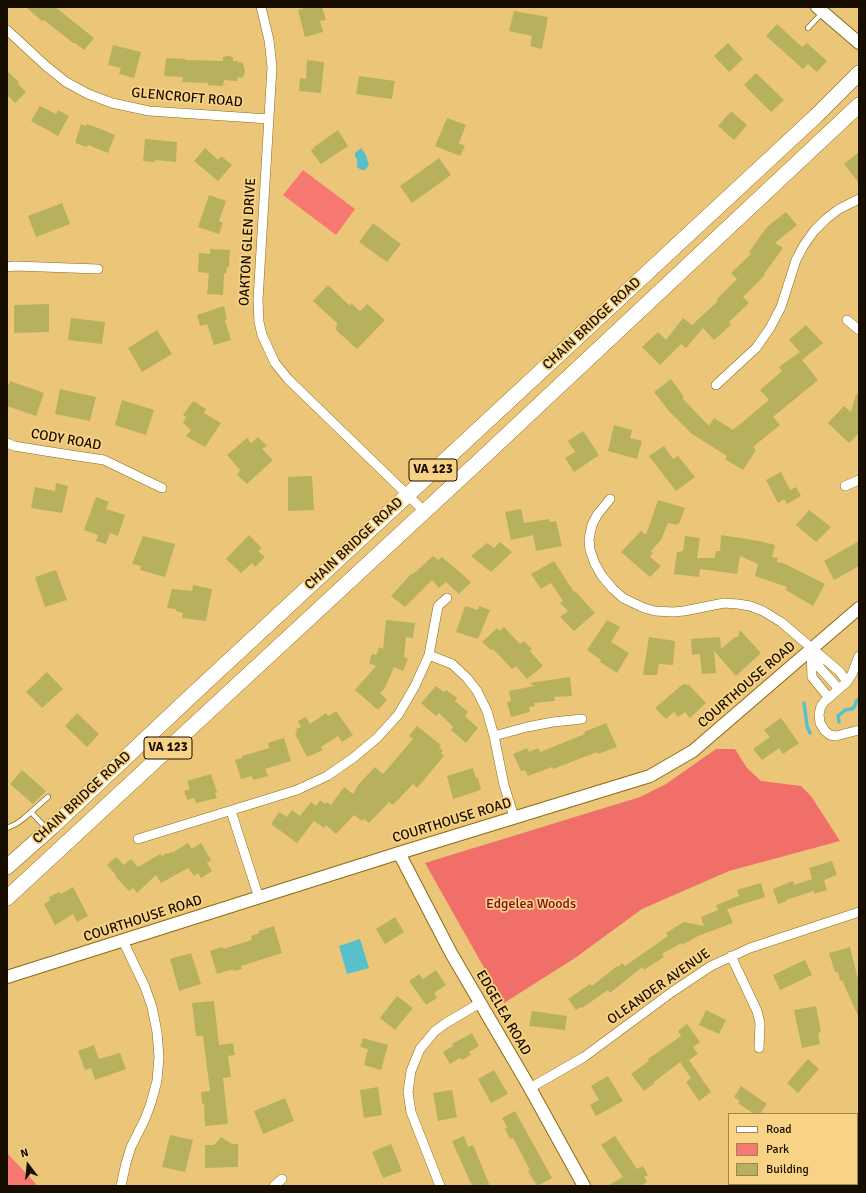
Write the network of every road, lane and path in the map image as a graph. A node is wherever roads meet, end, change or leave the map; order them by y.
1 (261, 7) edge
2 (820, 10) edge
3 (808, 28) dead end
4 (7, 30) edge
5 (859, 43) edge
6 (859, 73) edge
7 (859, 105) edge
8 (269, 119) junction
9 (859, 199) edge
10 (7, 267) edge
11 (98, 269) dead end
12 (847, 320) dead end
13 (859, 330) edge
14 (716, 385) dead end
15 (7, 443) edge
16 (859, 480) edge
17 (845, 486) dead end
18 (162, 488) dead end
19 (408, 494) junction
20 (610, 499) dead end
21 (424, 511) junction
22 (447, 598) dead end
23 (859, 608) edge
24 (811, 648) junction
25 (429, 655) junction
26 (859, 656) edge
27 (847, 682) junction
28 (839, 689) junction
29 (828, 698) junction
30 (582, 719) dead end
31 (859, 730) edge
32 (494, 736) junction
33 (48, 797) dead end
34 (231, 810) junction
35 (31, 812) junction
36 (514, 817) junction
37 (7, 828) edge
38 (48, 830) junction
39 (138, 838) dead end
40 (399, 853) junction
41 (8, 865) edge
42 (7, 898) edge
43 (259, 898) junction
44 (859, 912) edge
45 (123, 941) junction
46 (731, 956) junction
47 (7, 977) edge
48 (480, 1003) junction
49 (759, 1048) dead end
50 (530, 1088) junction
51 (282, 1179) dead end
52 (121, 1186) edge
53 (274, 1186) edge
54 (440, 1186) edge
55 (584, 1186) edge

1 - 8 street, OAKTON GLEN DRIVE
2 - 3 lane
2 - 5 street
4 - 8 street, GLENCROFT ROAD
6 - 19 main road, CHAIN BRIDGE ROAD / VA 123
7 - 21 main road, CHAIN BRIDGE ROAD / VA 123
8 - 19 street, OAKTON GLEN DRIVE
9 - 14 street
10 - 11 street
12 - 13 street
15 - 18 street, CODY ROAD
16 - 17 street
19 - 21 street, OAKTON GLEN DRIVE
19 - 38 main road, CHAIN BRIDGE ROAD / VA 123
20 - 24 street
21 - 42 main road, CHAIN BRIDGE ROAD / VA 123
22 - 25 street
23 - 24 street, COURTHOUSE ROAD
24 - 27 street
24 - 28 street
24 - 29 street
24 - 36 street, COURTHOUSE ROAD
25 - 32 street
25 - 34 street
26 - 27 street
27 - 28 street
28 - 29 street
29 - 31 street
30 - 32 street
32 - 36 street
33 - 35 lane
34 - 39 street
34 - 43 street
35 - 37 lane
35 - 38 lane
36 - 40 street, COURTHOUSE ROAD
38 - 41 main road, CHAIN BRIDGE ROAD / VA 123
40 - 43 street, COURTHOUSE ROAD
40 - 48 street, EDGELEA ROAD
43 - 45 street, COURTHOUSE ROAD
44 - 46 street, OLEANDER AVENUE
45 - 47 street, COURTHOUSE ROAD
45 - 52 street
46 - 49 street
46 - 50 street, OLEANDER AVENUE
48 - 50 street, EDGELEA ROAD
48 - 54 street
50 - 55 street, EDGELEA ROAD
51 - 53 street

